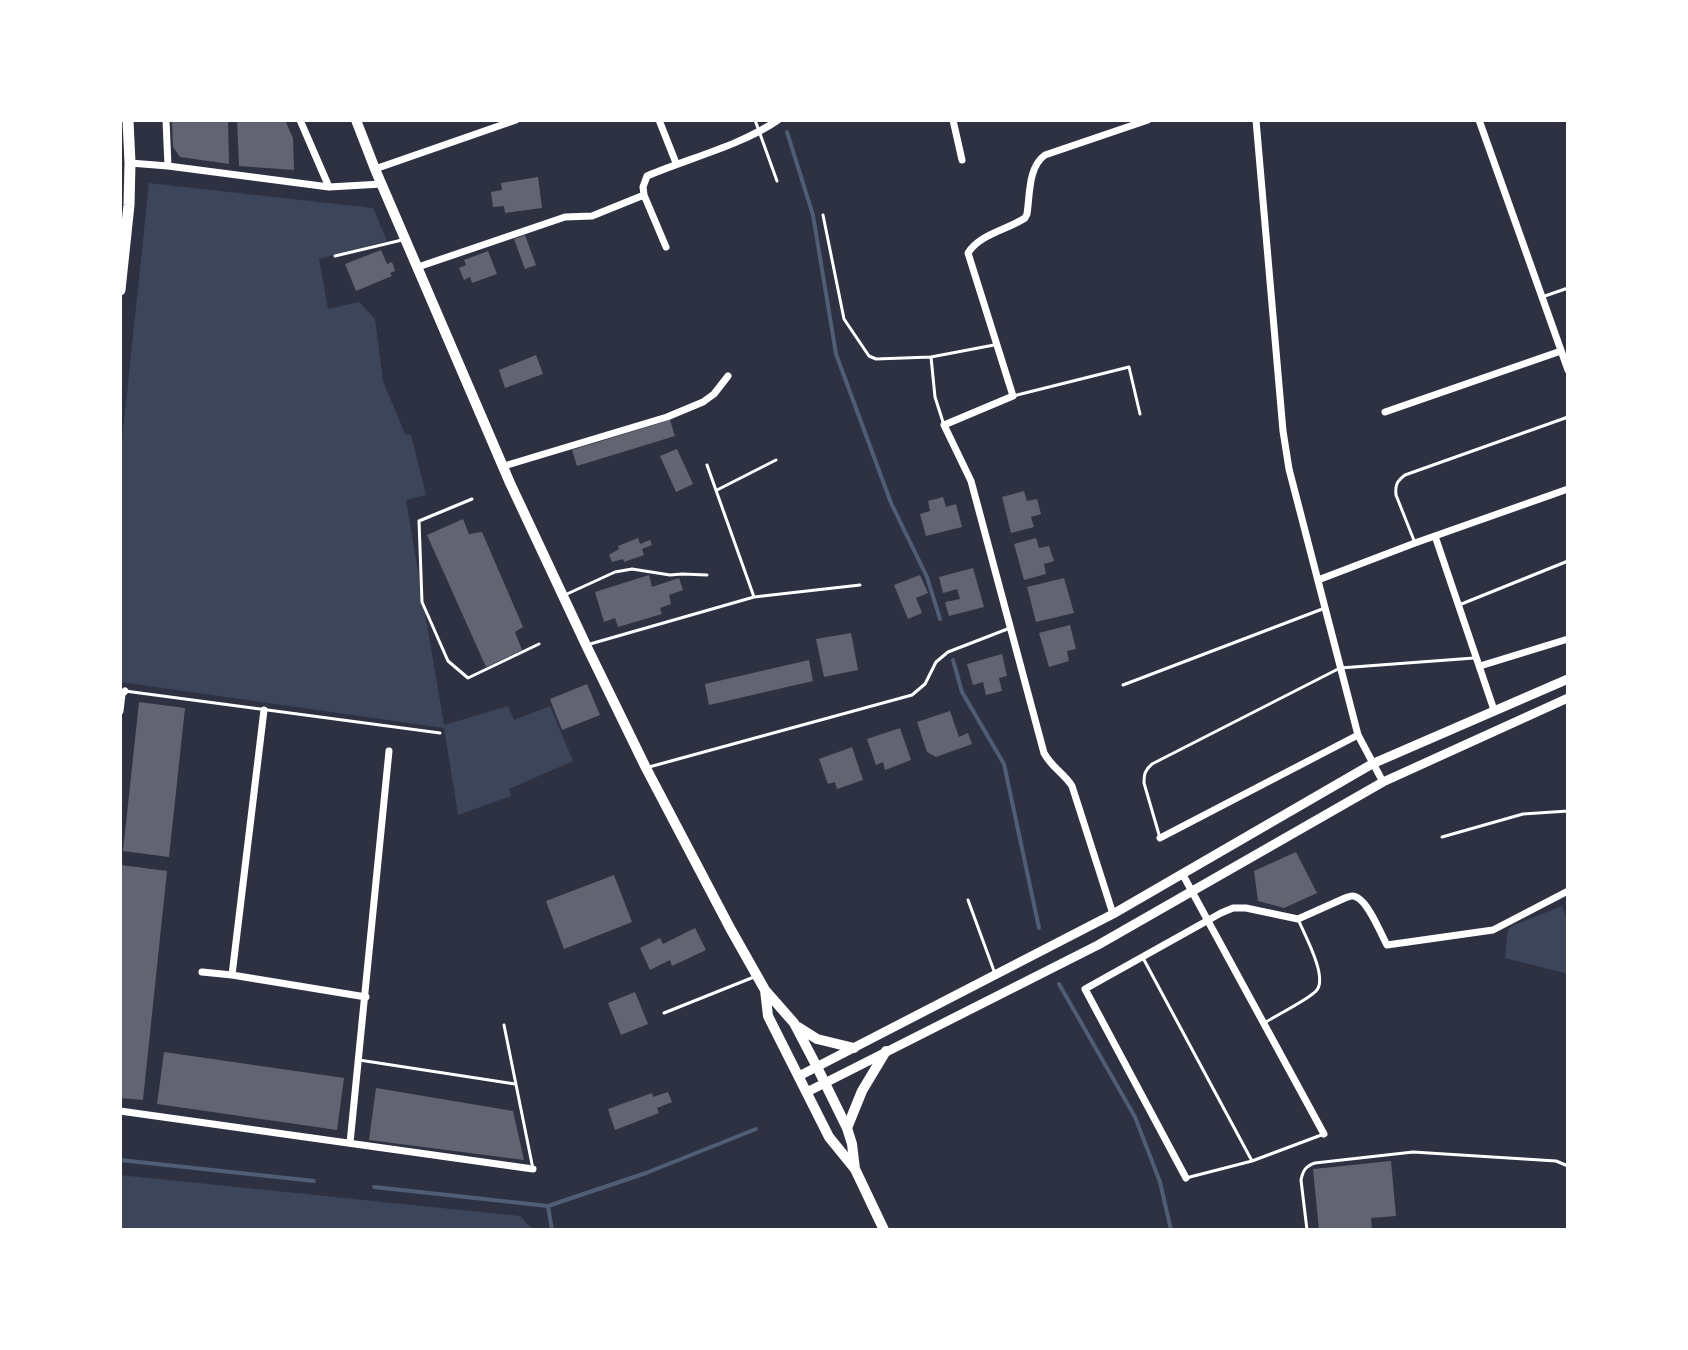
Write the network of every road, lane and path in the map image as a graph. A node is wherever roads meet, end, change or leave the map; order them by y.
1 (128, 120) edge
2 (166, 120) edge
3 (300, 120) edge
4 (356, 120) edge
5 (516, 120) edge
6 (659, 120) edge
7 (755, 120) edge
8 (778, 120) edge
9 (953, 120) edge
10 (1148, 120) edge
11 (1256, 120) edge
12 (1479, 120) edge
13 (759, 133) junction
14 (962, 160) dead end
15 (130, 163) junction
16 (676, 163) junction
17 (168, 166) junction
18 (375, 169) junction
19 (125, 178) edge
20 (777, 181) dead end
21 (382, 184) junction
22 (329, 187) junction
23 (644, 195) junction
24 (124, 204) edge
25 (823, 215) dead end
26 (406, 239) junction
27 (666, 247) dead end
28 (335, 256) dead end
29 (418, 267) junction
30 (1568, 288) edge
31 (120, 290) edge
32 (1542, 297) junction
33 (996, 344) junction
34 (1561, 351) junction
35 (931, 357) junction
36 (1568, 370) edge
37 (728, 376) dead end
38 (1013, 396) junction
39 (1385, 412) dead end
40 (1140, 414) dead end
41 (1568, 417) edge
42 (944, 425) junction
43 (776, 460) dead end
44 (707, 465) dead end
45 (504, 466) junction
46 (1568, 489) edge
47 (717, 490) junction
48 (472, 499) dead end
49 (1435, 536) junction
50 (1415, 543) junction
51 (1568, 561) edge
52 (707, 575) dead end
53 (1318, 580) junction
54 (860, 585) dead end
55 (563, 595) junction
56 (754, 597) junction
57 (1459, 605) junction
58 (1325, 608) junction
59 (1010, 628) junction
60 (1568, 639) edge
61 (539, 644) dead end
62 (586, 645) junction
63 (1477, 657) junction
64 (1480, 666) junction
65 (1340, 668) junction
66 (1568, 679) edge
67 (1123, 685) dead end
68 (125, 691) joint
69 (1568, 698) edge
70 (264, 710) junction
71 (1494, 710) junction
72 (120, 711) edge
73 (440, 733) dead end
74 (1358, 735) junction
75 (389, 751) dead end
76 (1372, 764) junction
77 (646, 768) junction
78 (1383, 782) junction
79 (1568, 811) edge
80 (1442, 837) dead end
81 (1160, 838) joint
82 (1183, 875) junction
83 (1568, 891) edge
84 (1192, 892) junction
85 (968, 900) dead end
86 (1113, 914) junction
87 (1298, 919) junction
88 (1208, 920) junction
89 (1143, 958) junction
90 (202, 972) dead end
91 (232, 975) junction
92 (996, 975) junction
93 (757, 976) junction
94 (765, 990) junction
95 (366, 997) junction
96 (664, 1013) dead end
97 (794, 1023) junction
98 (1264, 1023) junction
99 (504, 1025) dead end
100 (854, 1048) junction
101 (886, 1051) junction
102 (359, 1060) junction
103 (817, 1067) junction
104 (799, 1076) junction
105 (825, 1083) junction
106 (515, 1084) junction
107 (807, 1092) junction
108 (120, 1111) edge
109 (847, 1128) junction
110 (1324, 1134) joint
111 (350, 1143) junction
112 (1252, 1161) junction
113 (1568, 1166) edge
114 (533, 1169) joint
115 (855, 1169) junction
116 (1186, 1178) joint
117 (884, 1230) edge
118 (1307, 1230) edge

1 - 15 main road
2 - 17 street
3 - 22 street
4 - 18 main road
5 - 18 street
6 - 16 street
7 - 13 lane
8 - 13 street
9 - 14 street
10 - 33 street
11 - 53 street
12 - 32 street
13 - 16 street
13 - 20 lane
15 - 17 street
15 - 19 main road
16 - 23 street
17 - 22 street
18 - 21 main road
19 - 24 main road
21 - 22 street
21 - 26 main road
23 - 27 street
23 - 29 street
24 - 31 main road
25 - 35 lane
26 - 28 lane
26 - 29 main road
29 - 45 main road
30 - 32 lane
32 - 34 street
33 - 35 lane
33 - 38 street
34 - 36 street
34 - 39 street
35 - 42 lane
37 - 45 street
38 - 40 lane
38 - 42 street
41 - 50 lane
42 - 59 street
43 - 47 lane
44 - 47 lane
45 - 55 main road
46 - 49 street
47 - 56 lane
48 - 61 lane
49 - 50 street
49 - 57 street
50 - 53 street
51 - 57 lane
52 - 55 lane
53 - 58 street
54 - 56 lane
55 - 62 main road
56 - 62 lane
57 - 63 street
58 - 65 street
58 - 67 lane
59 - 77 lane
59 - 86 street
60 - 64 street
62 - 77 main road
63 - 64 street
63 - 65 lane
64 - 71 street
65 - 74 street
65 - 81 lane
66 - 71 street
68 - 70 lane
68 - 72 street
69 - 78 street
70 - 73 lane
70 - 91 street
71 - 76 street
74 - 76 street
74 - 81 street
75 - 95 street
76 - 78 street
76 - 82 street
77 - 93 main road
78 - 84 street
79 - 80 lane
82 - 84 street
82 - 86 street
83 - 87 street
84 - 88 street
84 - 101 street
85 - 92 lane
86 - 92 street
87 - 88 street
87 - 98 lane
88 - 89 street
88 - 98 street
89 - 112 lane
89 - 116 street
90 - 91 street
91 - 95 street
92 - 100 street
93 - 94 main road
93 - 96 lane
94 - 97 main road
94 - 104 main road
95 - 102 street
97 - 100 main road
97 - 103 main road
98 - 110 street
99 - 106 lane
100 - 103 street
101 - 105 street
101 - 109 main road
102 - 106 lane
102 - 111 street
103 - 104 street
103 - 105 main road
104 - 107 main road
105 - 107 street
105 - 109 main road
106 - 114 lane
107 - 115 main road
108 - 111 street
109 - 115 main road
110 - 112 lane
111 - 114 street
112 - 116 lane
113 - 118 lane
115 - 117 main road

